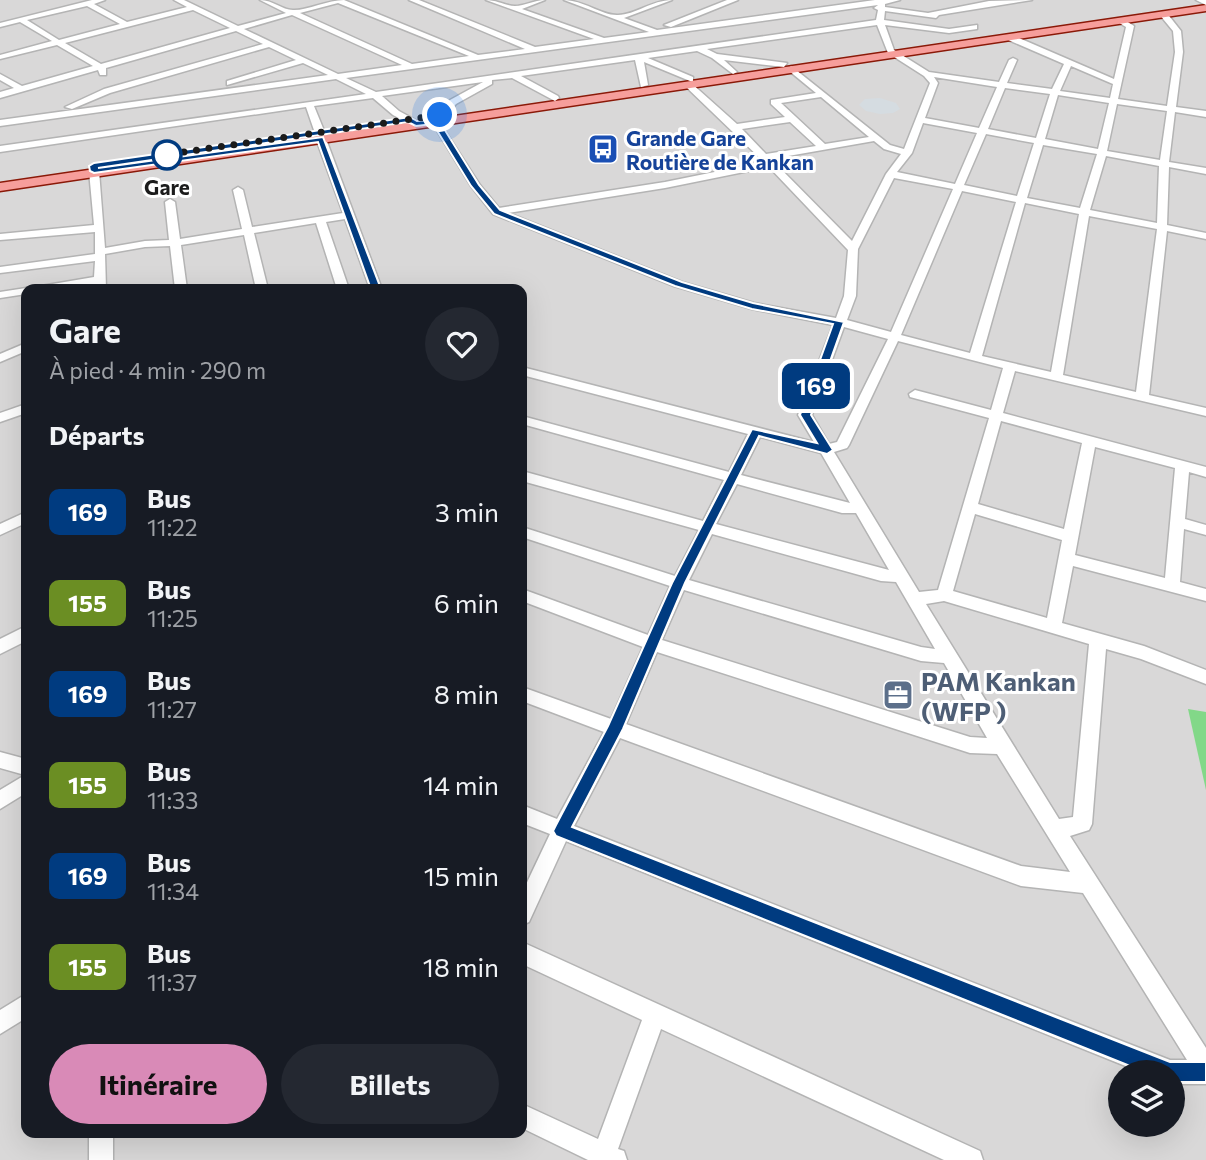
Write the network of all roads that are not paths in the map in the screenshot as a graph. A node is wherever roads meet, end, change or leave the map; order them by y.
1 (101, 0) edge
2 (178, 0) edge
3 (264, 0) edge
4 (339, 0) edge
5 (413, 0) edge
6 (490, 0) edge
7 (541, 0) edge
8 (568, 0) edge
9 (602, 0) edge
10 (733, 0) edge
11 (828, 0) edge
12 (896, 0) edge
13 (1028, 0) edge
14 (1200, 0) edge
15 (668, 3) edge
16 (87, 4) junction
17 (882, 4) edge
18 (1206, 5) edge
19 (856, 6) junction
20 (586, 7) junction
21 (192, 8) junction
22 (514, 9) junction
23 (686, 10) dead end
24 (293, 14) junction
25 (697, 14) junction
26 (1163, 14) junction
27 (928, 15) junction
28 (617, 18) junction
29 (952, 18) dead end
30 (21, 20) junction
31 (1120, 21) junction
32 (880, 22) junction
33 (124, 23) junction
34 (0, 25) edge
35 (974, 27) dead end
36 (242, 29) junction
37 (655, 32) junction
38 (1009, 37) junction
39 (57, 41) junction
40 (605, 41) junction
41 (270, 44) junction
42 (617, 46) dead end
43 (699, 49) junction
44 (536, 50) junction
45 (628, 52) dead end
46 (892, 53) junction
47 (715, 56) junction
48 (0, 57) edge
49 (477, 57) junction
50 (639, 57) junction
51 (305, 60) junction
52 (1013, 60) dead end
53 (488, 62) dead end
54 (1069, 62) junction
55 (410, 66) junction
56 (788, 67) junction
57 (102, 68) junction
58 (500, 68) dead end
59 (733, 72) junction
60 (511, 74) junction
61 (927, 74) junction
62 (0, 76) edge
63 (340, 77) junction
64 (689, 81) junction
65 (1003, 84) junction
66 (1118, 84) junction
67 (644, 85) junction
68 (21, 89) junction
69 (107, 92) junction
70 (1055, 92) junction
71 (375, 94) junction
72 (822, 94) junction
73 (0, 95) edge
74 (187, 97) junction
75 (555, 98) junction
76 (1115, 99) junction
77 (165, 100) junction
78 (309, 104) junction
79 (1173, 108) junction
80 (1206, 114) edge
81 (47, 115) junction
82 (438, 119) junction
83 (790, 119) junction
84 (920, 120) junction
85 (190, 121) junction
86 (413, 122) junction
87 (0, 123) edge
88 (735, 127) junction
89 (984, 132) junction
90 (320, 136) junction
91 (877, 138) junction
92 (1040, 141) junction
93 (823, 147) junction
94 (0, 149) edge
95 (907, 153) junction
96 (1102, 153) junction
97 (768, 160) junction
98 (1164, 164) junction
99 (94, 168) junction
100 (1206, 171) edge
101 (891, 174) junction
102 (0, 180) edge
103 (0, 187) edge
104 (958, 188) junction
105 (238, 190) dead end
106 (1021, 200) junction
107 (170, 202) dead end
108 (497, 212) junction
109 (1084, 213) junction
110 (348, 215) junction
111 (320, 220) junction
112 (100, 228) junction
113 (1161, 228) junction
114 (249, 231) junction
115 (1206, 236) edge
116 (0, 237) edge
117 (175, 243) junction
118 (853, 248) junction
119 (100, 255) junction
120 (0, 270) edge
121 (100, 284) edge
122 (180, 284) edge
123 (261, 284) edge
124 (341, 284) edge
125 (374, 284) edge
126 (21, 292) edge
127 (0, 295) edge
128 (839, 322) junction
129 (894, 338) junction
130 (21, 349) edge
131 (0, 358) edge
132 (975, 358) junction
133 (1010, 367) junction
134 (527, 372) edge
135 (1056, 377) junction
136 (915, 394) dead end
137 (1142, 398) junction
138 (21, 410) edge
139 (1206, 412) edge
140 (996, 416) junction
141 (0, 418) edge
142 (527, 421) edge
143 (756, 432) junction
144 (1090, 441) junction
145 (827, 450) junction
146 (1182, 466) junction
147 (1206, 472) edge
148 (527, 477) edge
149 (733, 478) junction
150 (970, 507) junction
151 (862, 508) junction
152 (21, 520) edge
153 (1177, 522) junction
154 (707, 526) junction
155 (0, 530) edge
156 (1206, 530) edge
157 (527, 534) edge
158 (1072, 537) junction
159 (1066, 558) junction
160 (902, 577) junction
161 (678, 583) junction
162 (1172, 587) junction
163 (944, 595) junction
164 (1206, 595) edge
165 (527, 597) edge
166 (916, 599) junction
167 (1053, 628) junction
168 (21, 636) edge
169 (1098, 641) junction
170 (654, 644) junction
171 (0, 647) edge
172 (948, 657) junction
173 (1206, 677) edge
174 (527, 696) edge
175 (615, 729) junction
176 (1002, 746) junction
177 (0, 760) edge
178 (21, 766) edge
179 (21, 786) edge
180 (0, 800) edge
181 (527, 816) edge
182 (1057, 829) junction
183 (562, 831) junction
184 (1090, 884) junction
185 (527, 904) edge
186 (527, 955) edge
187 (21, 1008) edge
188 (655, 1014) junction
189 (0, 1023) edge
190 (1206, 1070) edge
191 (527, 1118) edge
192 (101, 1138) edge
193 (609, 1158) edge
194 (101, 1160) edge
195 (971, 1160) edge

1 - 16 street
2 - 21 street
3 - 24 street
4 - 24 street
4 - 49 street
5 - 44 street
6 - 22 street
7 - 22 street
8 - 20 street
9 - 20 street
10 - 25 street
11 - 19 street
12 - 17 street
13 - 27 street
14 - 18 street
15 - 28 street
16 - 30 street
16 - 33 street
17 - 19 street
17 - 27 street
17 - 32 street
18 - 26 main road
19 - 37 street
20 - 28 street
21 - 33 street
21 - 36 street
22 - 40 street
23 - 25 street
24 - 36 street
24 - 55 street
25 - 37 street
26 - 31 main road
26 - 79 street
27 - 29 street
28 - 37 street
30 - 34 street
30 - 39 street
31 - 38 main road
31 - 66 street
32 - 35 street
32 - 43 street
32 - 46 street
33 - 39 street
36 - 41 street
36 - 57 street
37 - 40 street
37 - 43 street
38 - 46 main road
38 - 54 street
39 - 48 street
39 - 57 street
40 - 42 street
40 - 44 street
41 - 51 street
41 - 69 street
43 - 47 street
43 - 50 street
44 - 49 street
45 - 50 street
46 - 56 main road
46 - 61 street
47 - 56 street
47 - 59 street
49 - 53 street
49 - 55 street
50 - 60 street
50 - 64 street
50 - 67 street
51 - 63 street
51 - 74 street
52 - 65 street
54 - 66 street
54 - 70 street
55 - 63 street
56 - 59 main road
56 - 64 main road
56 - 72 street
57 - 68 street
57 - 69 street
58 - 60 street
59 - 64 main road
60 - 71 street
60 - 75 street
60 - 82 street
61 - 65 street
61 - 84 street
62 - 68 street
63 - 71 street
63 - 74 street
64 - 67 main road
64 - 82 main road
64 - 88 street
65 - 70 street
65 - 89 street
66 - 76 street
67 - 75 main road
68 - 73 street
69 - 81 street
70 - 76 street
70 - 92 street
71 - 78 street
71 - 86 street
72 - 83 street
72 - 91 street
74 - 77 street
75 - 82 main road
76 - 79 street
76 - 96 street
77 - 81 street
77 - 85 street
78 - 85 street
78 - 90 street
79 - 80 street
79 - 98 street
81 - 87 street
82 - 86 main road
82 - 108 street
83 - 88 street
83 - 93 street
84 - 89 street
84 - 95 street
85 - 94 street
86 - 90 main road
88 - 97 street
89 - 92 street
89 - 104 street
90 - 99 main road
90 - 110 street
91 - 93 street
91 - 95 street
92 - 96 street
92 - 106 street
93 - 97 street
95 - 101 street
96 - 98 street
96 - 109 street
97 - 108 street
97 - 118 street
98 - 100 street
98 - 113 street
99 - 102 main road
99 - 103 main road
99 - 112 street
101 - 104 street
101 - 118 street
104 - 106 street
104 - 129 street
105 - 114 street
106 - 109 street
106 - 132 street
107 - 117 street
108 - 128 street
109 - 113 street
109 - 135 street
110 - 111 street
110 - 125 street
111 - 114 street
111 - 124 street
112 - 116 street
112 - 119 street
113 - 115 street
113 - 137 street
114 - 117 street
114 - 123 street
117 - 119 street
117 - 122 street
118 - 128 street
119 - 120 street
119 - 121 street
126 - 127 street
128 - 129 street
128 - 145 street
129 - 132 street
129 - 145 street
130 - 131 street
132 - 133 street
133 - 135 street
133 - 140 street
134 - 143 street
135 - 137 street
136 - 140 street
137 - 139 street
138 - 141 street
140 - 144 street
140 - 150 street
142 - 149 street
143 - 145 street
143 - 149 street
144 - 146 street
144 - 158 street
145 - 151 street
146 - 147 street
146 - 153 street
148 - 154 street
149 - 151 street
149 - 154 street
150 - 158 street
150 - 163 street
151 - 160 street
152 - 155 street
153 - 156 street
153 - 162 street
154 - 160 street
154 - 161 street
157 - 161 street
158 - 159 street
159 - 162 street
159 - 167 street
160 - 166 street
161 - 170 street
161 - 172 street
162 - 164 street
163 - 166 street
163 - 167 street
165 - 170 street
166 - 172 street
167 - 169 street
168 - 171 street
169 - 173 street
169 - 182 street
170 - 175 street
170 - 176 street
172 - 176 street
174 - 175 street
175 - 183 street
175 - 184 street
176 - 182 street
177 - 178 street
179 - 180 street
181 - 183 street
182 - 184 street
183 - 185 street
183 - 190 street
184 - 190 street
186 - 188 street
187 - 189 street
188 - 193 street
188 - 195 street
191 - 193 street
192 - 194 street

